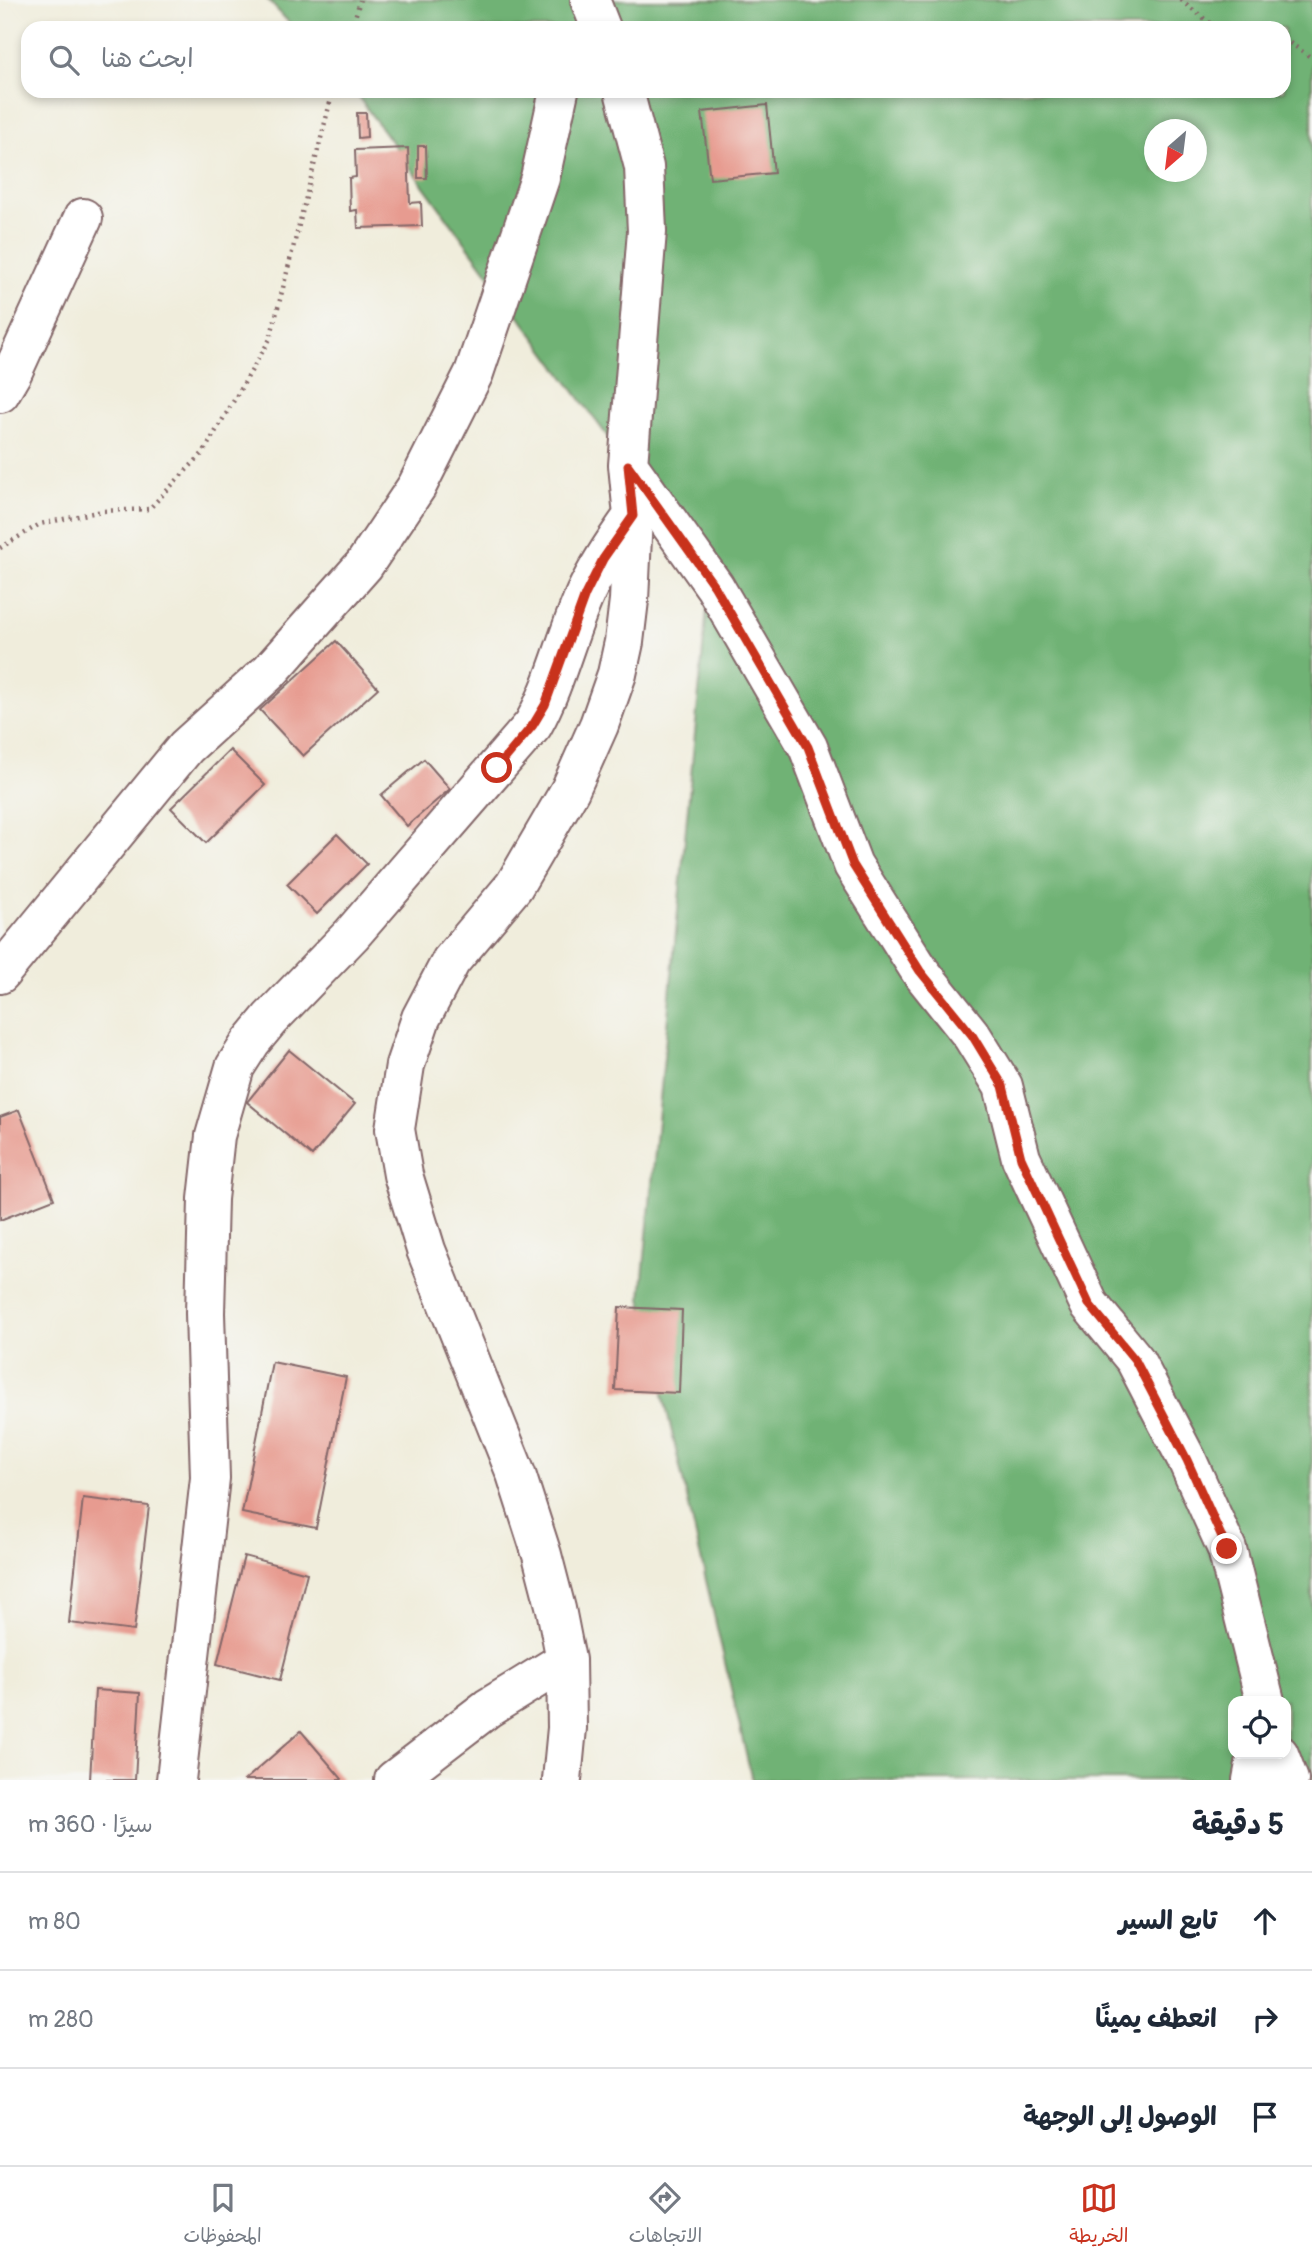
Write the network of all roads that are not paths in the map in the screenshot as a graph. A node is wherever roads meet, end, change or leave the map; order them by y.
1 (579, 0) edge
2 (590, 0) edge
3 (574, 21) edge
4 (598, 21) edge
5 (557, 98) edge
6 (626, 98) edge
7 (83, 218) dead end
8 (0, 393) edge
9 (628, 465) junction
10 (633, 516) junction
11 (0, 974) edge
12 (566, 1660) junction
13 (1264, 1696) edge
14 (1256, 1759) edge
15 (1281, 1759) edge
16 (176, 1780) edge
17 (394, 1780) edge
18 (562, 1780) edge
19 (1252, 1780) edge
20 (1289, 1780) edge

1 - 3 street
2 - 4 street
5 - 11 street
6 - 9 street
7 - 8 street
9 - 10 street
9 - 13 street
10 - 12 street
10 - 16 street
12 - 17 street
12 - 18 street
14 - 19 street
15 - 20 street

